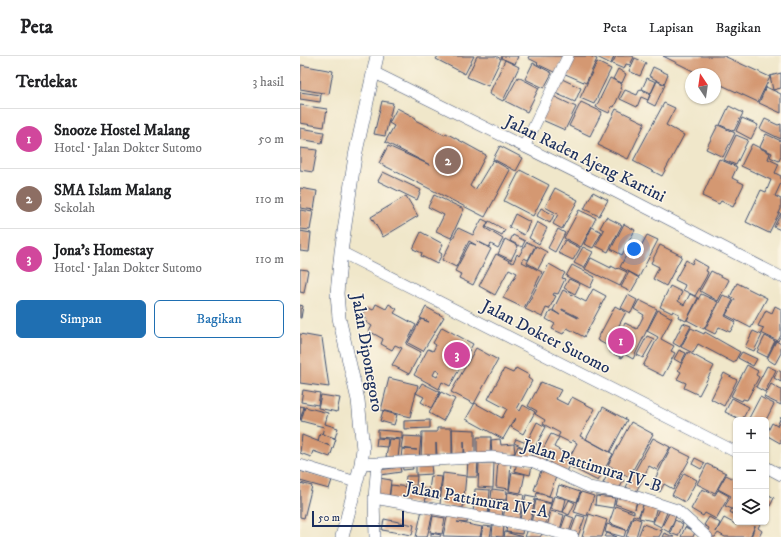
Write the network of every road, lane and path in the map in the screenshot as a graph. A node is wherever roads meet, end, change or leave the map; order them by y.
1 (377, 56) edge
2 (568, 56) edge
3 (373, 72) junction
4 (524, 148) junction
5 (341, 252) junction
6 (781, 277) edge
7 (733, 450) edge
8 (377, 463) junction
9 (361, 464) junction
10 (300, 465) edge
11 (769, 469) edge
12 (781, 475) edge
13 (356, 482) junction
14 (374, 498) junction
15 (342, 537) edge
16 (375, 537) edge
17 (573, 537) edge
18 (707, 537) edge

1 - 3 street, Jalan Diponegoro
2 - 4 street
3 - 4 street, Jalan Raden Ajeng Kartini
3 - 5 street, Jalan Diponegoro
4 - 6 street, Jalan Raden Ajeng Kartini
5 - 7 street, Jalan Dokter Sutomo
5 - 9 street, Jalan Diponegoro
8 - 9 street, Jalan Pattimura IV-B
8 - 14 street
8 - 18 street, Jalan Pattimura IV-B
9 - 13 street, Jalan Diponegoro
10 - 13 street
11 - 12 street
13 - 15 street, Jalan Diponegoro
14 - 16 street
14 - 17 street, Jalan Pattimura IV-A

